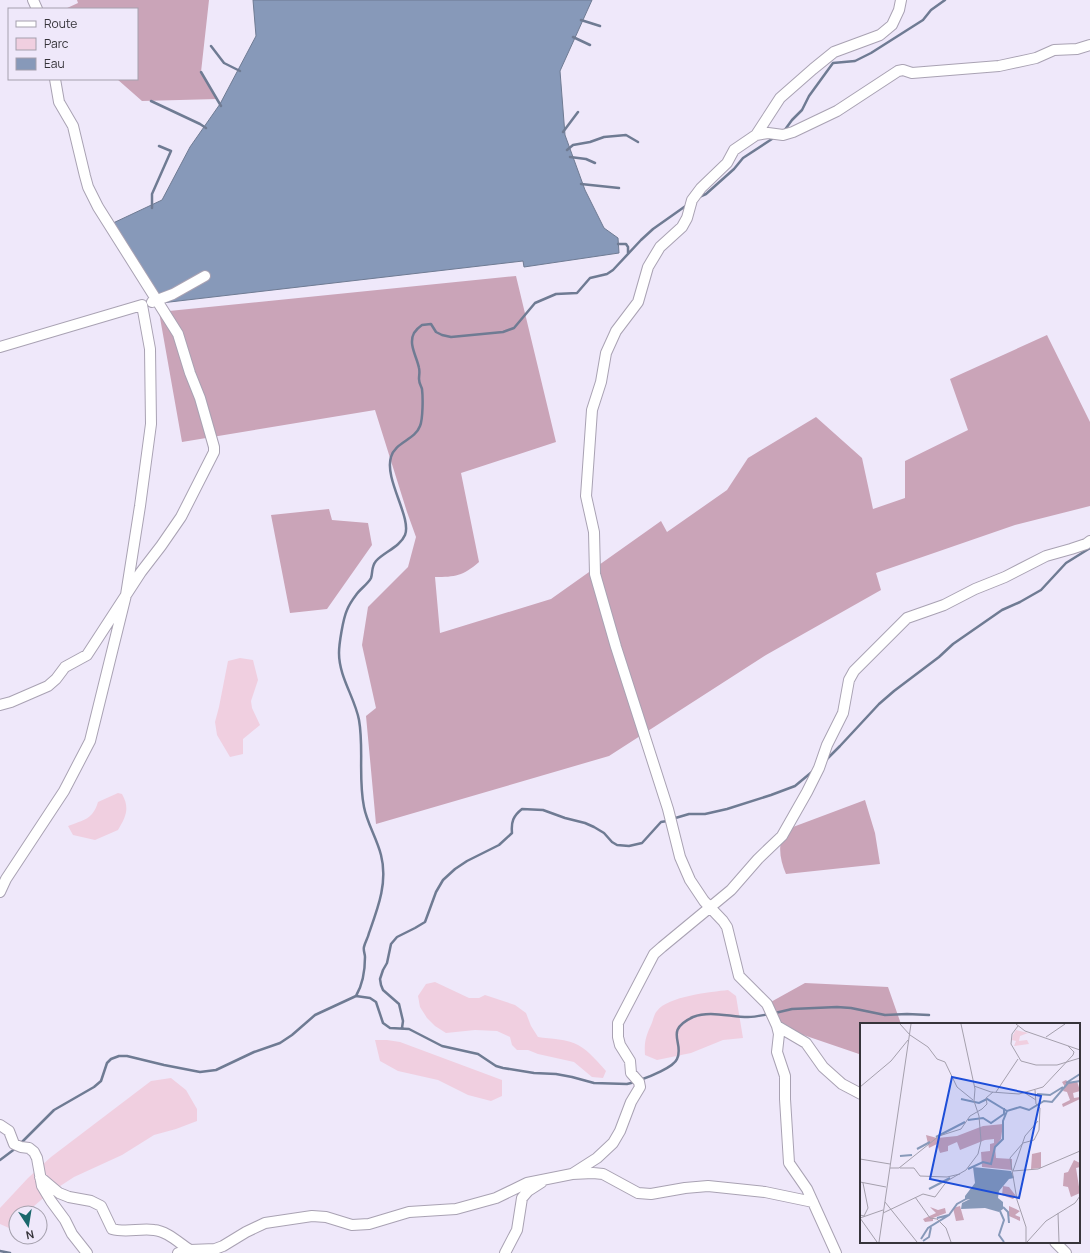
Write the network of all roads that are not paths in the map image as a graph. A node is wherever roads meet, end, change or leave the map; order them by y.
1 (901, 0) edge
2 (1090, 45) edge
3 (55, 80) edge
4 (756, 135) junction
5 (205, 276) dead end
6 (156, 301) junction
7 (142, 305) junction
8 (0, 347) edge
9 (1090, 541) edge
10 (126, 595) junction
11 (0, 705) edge
12 (0, 892) edge
13 (710, 908) junction
14 (777, 1026) junction
15 (860, 1093) edge
16 (0, 1125) edge
17 (572, 1174) junction
18 (40, 1177) junction
19 (547, 1179) junction
20 (813, 1202) junction
21 (1056, 1243) edge
22 (190, 1250) junction
23 (87, 1253) edge
24 (178, 1253) edge
25 (505, 1253) edge
26 (836, 1253) edge
27 (1066, 1253) edge

1 - 4 street
2 - 4 street
3 - 6 street
4 - 13 street
5 - 6 street
6 - 7 street
6 - 10 street
7 - 8 street
7 - 10 street
9 - 13 street
10 - 11 street
10 - 12 street
13 - 14 street
13 - 17 street
14 - 15 street
14 - 20 street
16 - 18 street
17 - 19 street
17 - 20 street
18 - 22 street
18 - 23 street
19 - 22 street
19 - 25 street
20 - 26 street
21 - 27 street
22 - 24 street

